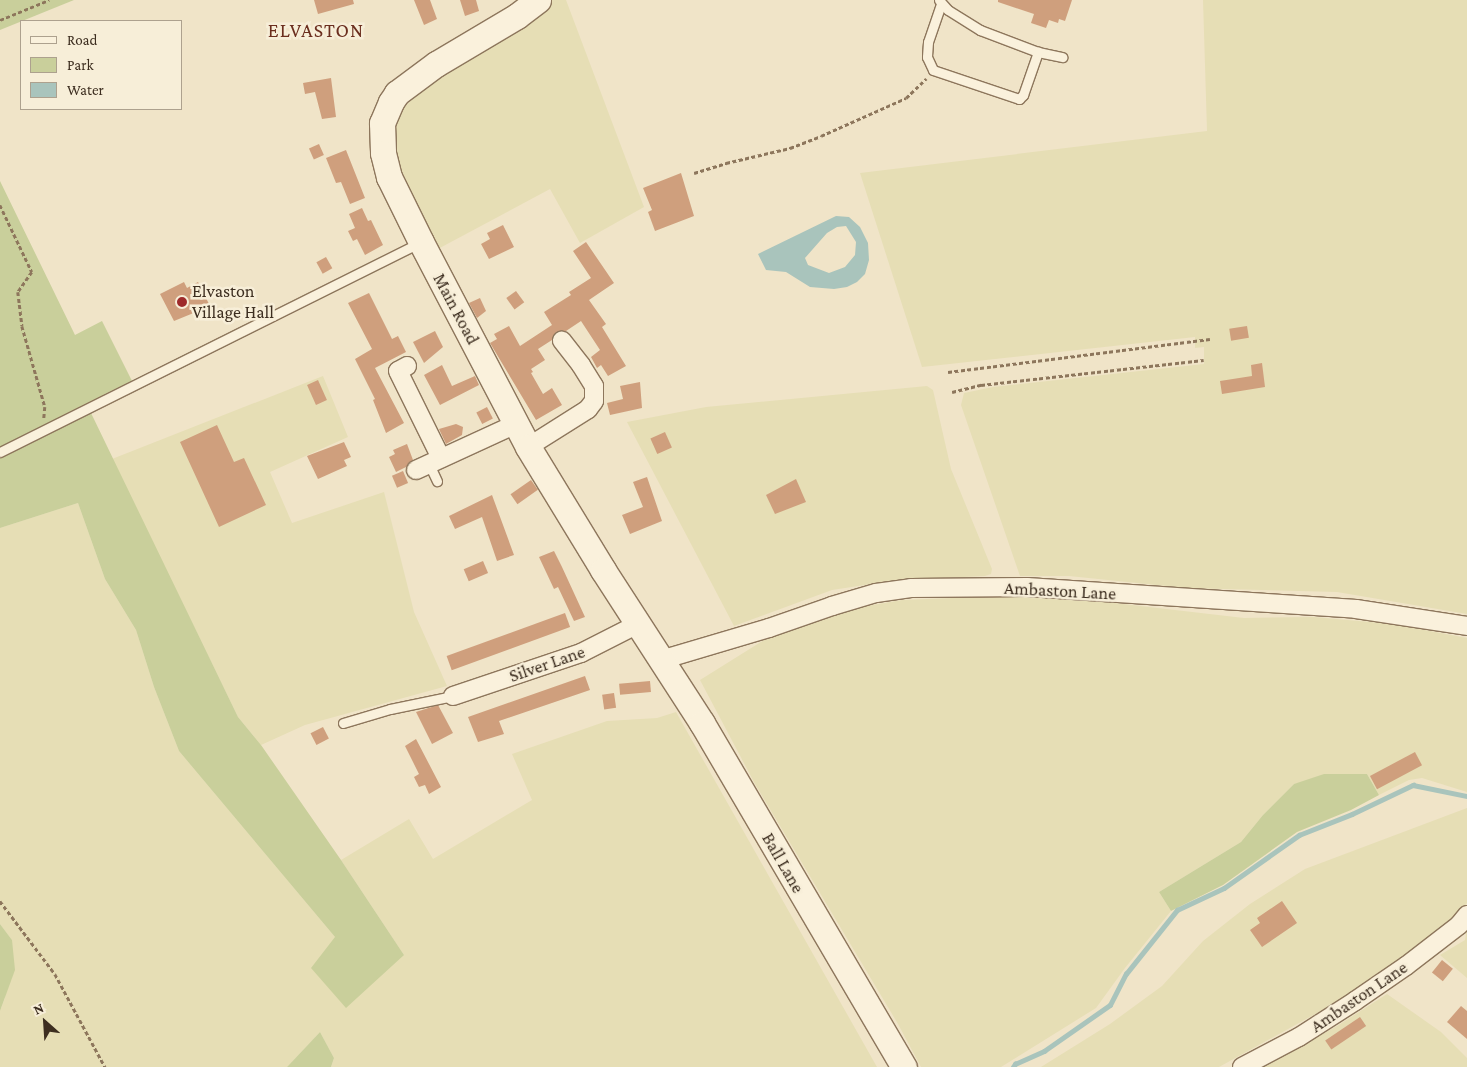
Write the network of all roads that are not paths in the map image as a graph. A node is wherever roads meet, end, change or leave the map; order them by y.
1 (538, 0) edge
2 (940, 2) edge
3 (1038, 52) junction
4 (1062, 57) dead end
5 (421, 242) junction
6 (562, 341) dead end
7 (407, 366) dead end
8 (516, 424) junction
9 (528, 447) junction
10 (0, 452) edge
11 (429, 464) junction
12 (437, 481) dead end
13 (638, 624) junction
14 (1467, 626) edge
15 (661, 660) junction
16 (453, 696) joint
17 (343, 723) dead end
18 (1467, 915) edge
19 (904, 1067) edge
20 (1242, 1067) edge

1 - 5 main road, Main Road
2 - 3 lane
2 - 3 lane
3 - 4 lane
5 - 8 main road, Main Road
5 - 10 lane
6 - 9 street
7 - 11 street
8 - 9 main road, Main Road
8 - 11 street
9 - 13 main road, Main Road
11 - 12 lane
13 - 15 main road, Main Road
13 - 16 street, Silver Lane
14 - 15 street, Ambaston Lane
15 - 19 main road, Ball Lane
16 - 17 lane
18 - 20 street, Ambaston Lane

